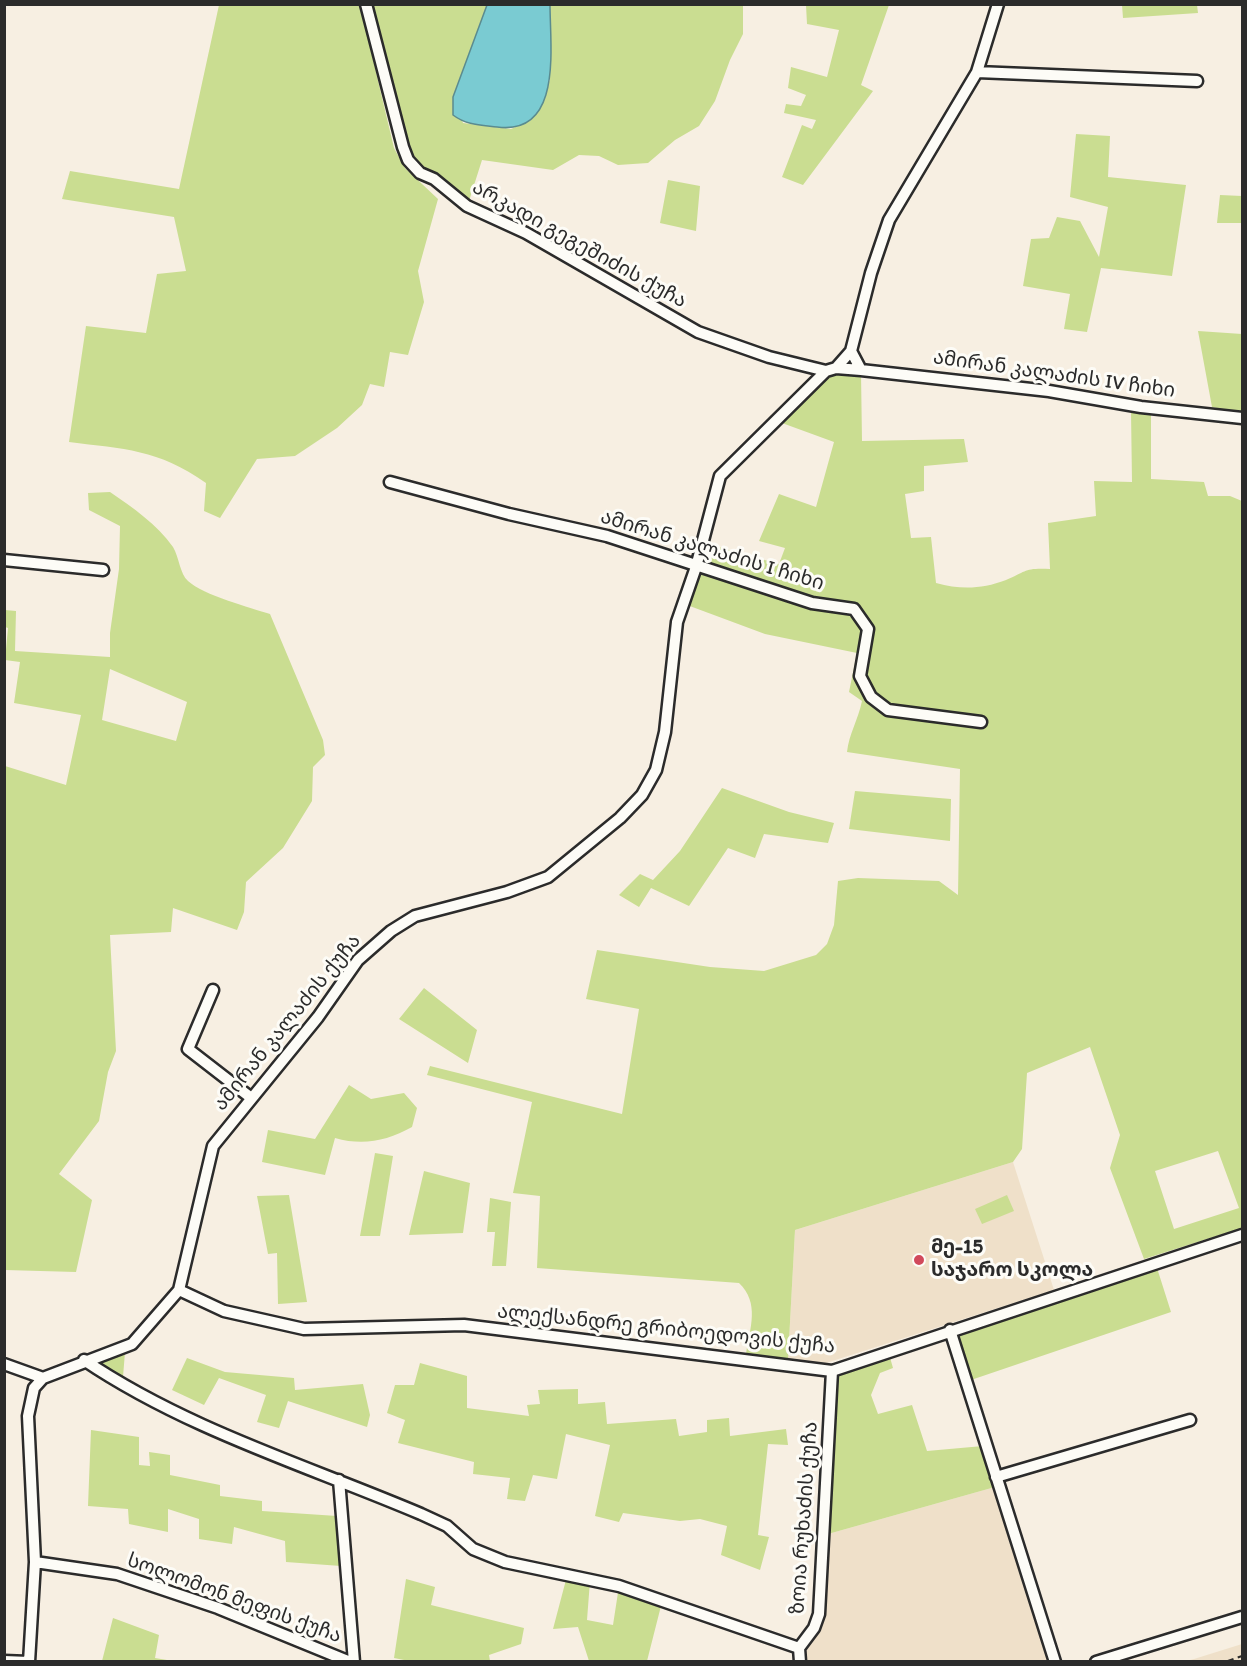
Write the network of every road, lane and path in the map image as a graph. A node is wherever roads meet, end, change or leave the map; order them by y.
1 (366, 4) edge
2 (998, 4) edge
3 (977, 72) junction
4 (1197, 81) dead end
5 (850, 351) junction
6 (861, 369) junction
7 (831, 370) junction
8 (1242, 418) edge
9 (390, 482) dead end
10 (4, 560) edge
11 (696, 567) junction
12 (103, 570) dead end
13 (981, 722) dead end
14 (213, 990) dead end
15 (250, 1097) junction
16 (1242, 1235) edge
17 (179, 1290) junction
18 (950, 1330) junction
19 (84, 1360) junction
20 (4, 1364) edge
21 (832, 1371) junction
22 (43, 1378) junction
23 (1190, 1420) dead end
24 (996, 1477) junction
25 (339, 1480) junction
26 (35, 1562) junction
27 (1242, 1617) edge
28 (799, 1648) junction
29 (4, 1661) edge
30 (29, 1662) edge
31 (352, 1662) edge
32 (800, 1662) edge
33 (1055, 1662) edge
34 (1096, 1662) edge

1 - 7 street, არკადი გეგეშიძის ქუჩა
2 - 3 street, ამირან კალაძის ქუჩა
3 - 4 street
3 - 5 street, ამირან კალაძის ქუჩა
5 - 6 street
5 - 7 street, ამირან კალაძის ქუჩა
6 - 7 street, ამირან კალაძის IV ჩიხი
6 - 8 street, ამირან კალაძის IV ჩიხი
7 - 11 street, ამირან კალაძის ქუჩა
9 - 11 street, ამირან კალაძის I ჩიხი
10 - 12 street
11 - 13 street, ამირან კალაძის I ჩიხი
11 - 15 street, ამირან კალაძის ქუჩა
14 - 15 street
15 - 17 street, ამირან კალაძის ქუჩა
16 - 18 street, ალექსანდრე გრიბოედოვის ქუჩა
17 - 19 street, ამირან კალაძის ქუჩა
17 - 21 street, ალექსანდრე გრიბოედოვის ქუჩა
18 - 21 street, ალექსანდრე გრიბოედოვის ქუჩა
18 - 24 street
19 - 22 street, ამირან კალაძის ქუჩა
19 - 25 street
20 - 22 street
21 - 28 street, ზოია რუხაძის ქუჩა
22 - 26 street
23 - 24 street
24 - 33 street
25 - 28 street
25 - 31 street
26 - 30 street
26 - 31 street, სოლომონ მეფის ქუჩა
27 - 34 street
28 - 32 street
29 - 30 street

